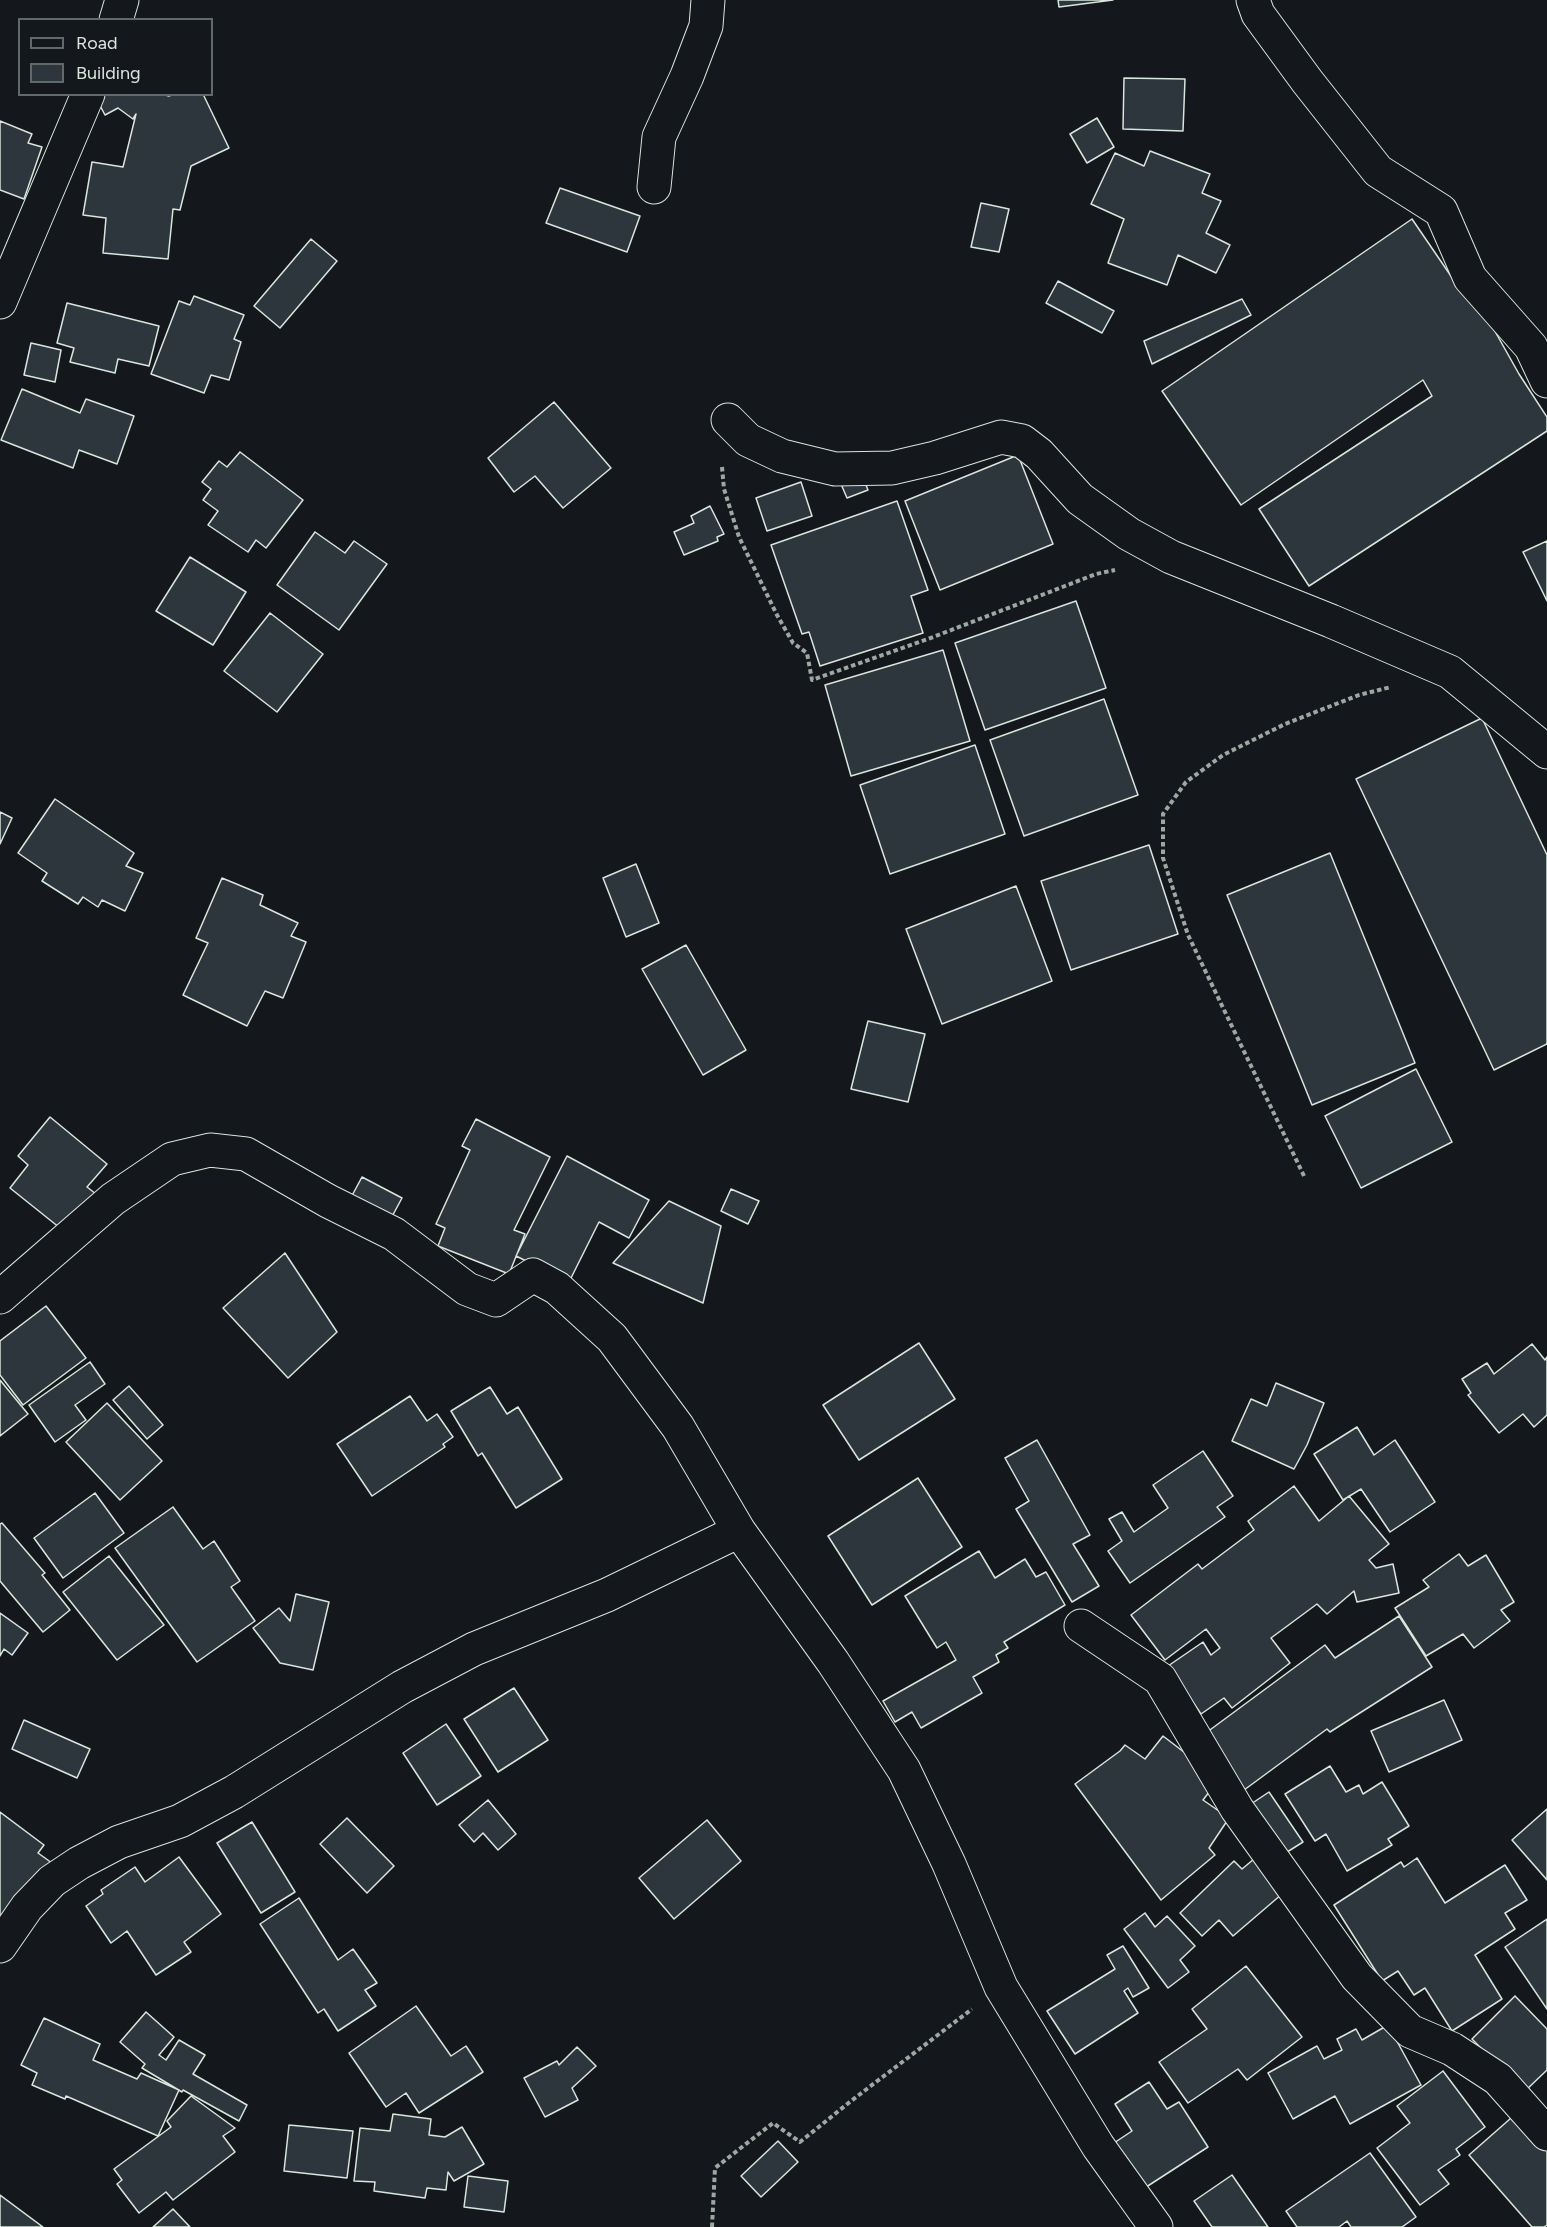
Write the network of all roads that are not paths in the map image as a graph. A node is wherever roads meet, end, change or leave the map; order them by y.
1 (122, 0) edge
2 (708, 0) edge
3 (1253, 0) edge
4 (117, 18) edge
5 (87, 96) edge
6 (654, 187) dead end
7 (0, 302) edge
8 (1547, 381) edge
9 (728, 420) road end
10 (1547, 752) edge
11 (0, 1297) edge
12 (739, 1531) junction
13 (1081, 1626) dead end
14 (0, 1946) edge
15 (1547, 2134) edge
16 (1156, 2227) edge

1 - 4 street
2 - 6 street
3 - 8 street
5 - 7 street
9 - 10 street
11 - 12 street
12 - 14 street
12 - 16 street
13 - 15 street

